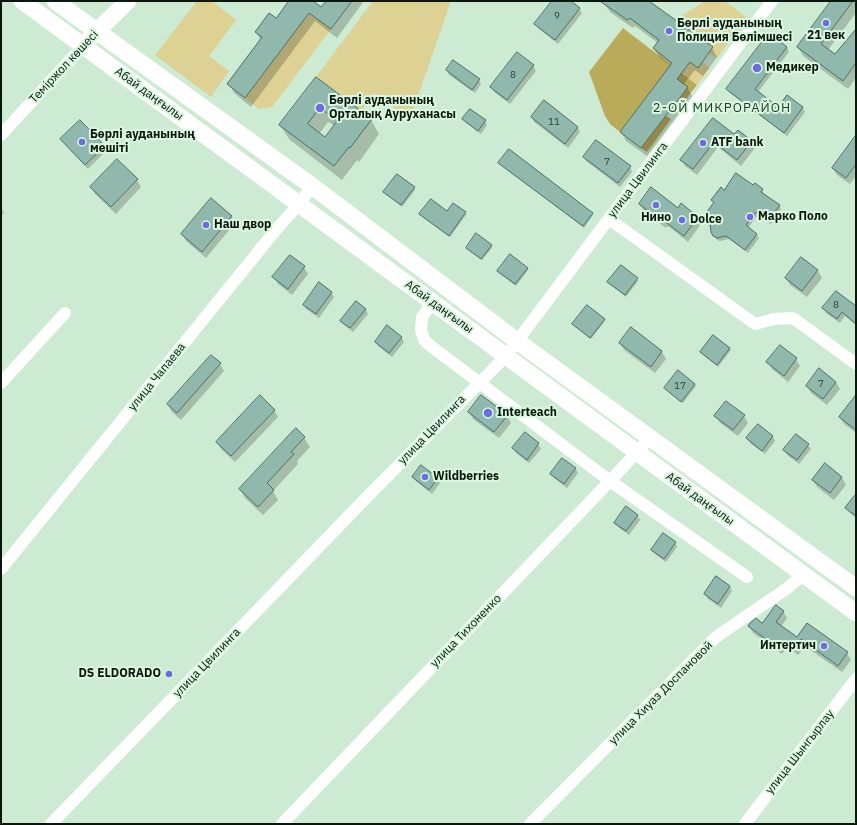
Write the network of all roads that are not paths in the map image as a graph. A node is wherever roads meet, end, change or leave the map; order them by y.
1 (22, 1) edge
2 (55, 1) edge
3 (128, 1) edge
4 (772, 1) edge
5 (98, 31) junction
6 (83, 46) junction
7 (1, 135) edge
8 (312, 186) junction
9 (299, 204) junction
10 (609, 219) junction
11 (432, 303) junction
12 (65, 313) dead end
13 (517, 341) junction
14 (506, 356) junction
15 (856, 364) edge
16 (479, 382) junction
17 (1, 383) edge
18 (650, 438) junction
19 (637, 453) junction
20 (610, 481) junction
21 (1, 569) edge
22 (803, 575) junction
23 (747, 578) dead end
24 (856, 588) edge
25 (856, 613) edge
26 (856, 679) edge
27 (52, 824) edge
28 (282, 824) edge
29 (530, 824) edge
30 (745, 824) edge

1 - 6 street, Абай даңғылы
2 - 5 street, Абай даңғылы
3 - 5 street, Теміржол көшесі
4 - 10 street, улица Цвилинга
5 - 6 street, Теміржол көшесі
5 - 8 street, Абай даңғылы
6 - 7 street, Теміржол көшесі
6 - 9 street, Абай даңғылы
8 - 9 street, улица Чапаева
8 - 13 street, Абай даңғылы
9 - 11 street, Абай даңғылы
9 - 21 street, улица Чапаева
10 - 13 street, улица Цвилинга
10 - 15 street
11 - 14 street, Абай даңғылы
11 - 16 street
12 - 17 street
13 - 14 street, улица Цвилинга
13 - 18 street, Абай даңғылы
14 - 16 street, улица Цвилинга
14 - 19 street, Абай даңғылы
16 - 20 street
16 - 27 street, улица Цвилинга
18 - 19 street, улица Тихоненко
18 - 24 street, Абай даңғылы
19 - 20 street, улица Тихоненко
19 - 22 street, Абай даңғылы
20 - 23 street
20 - 28 street, улица Тихоненко
22 - 25 street, Абай даңғылы
22 - 29 street, улица Хиуаз Доспановой
26 - 30 street, улица Шынгырлау

